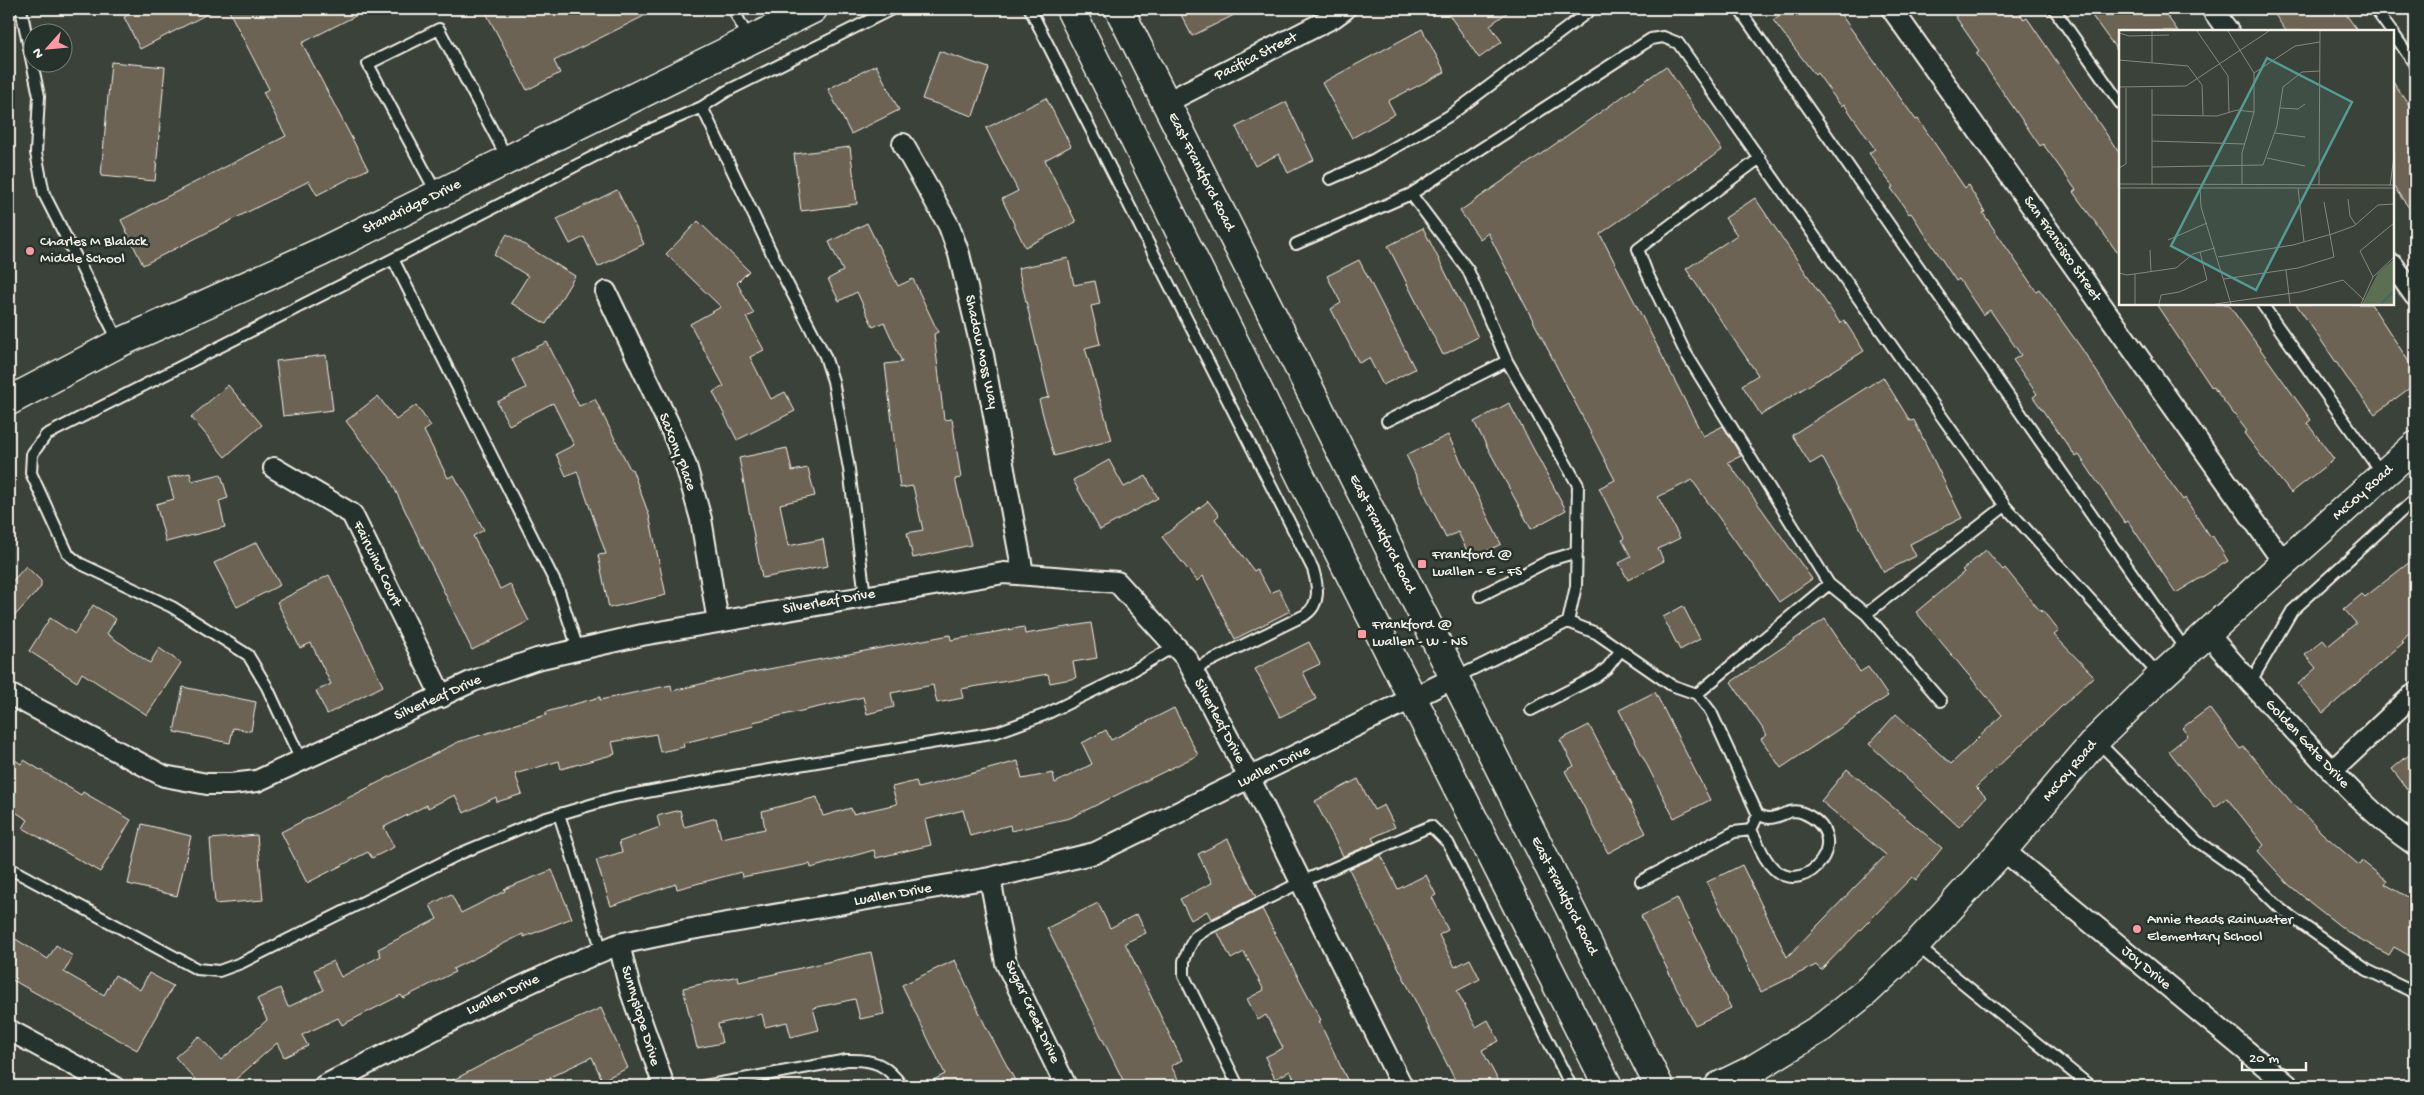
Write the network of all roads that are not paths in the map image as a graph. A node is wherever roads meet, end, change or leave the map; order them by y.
1 (20, 9) edge
2 (733, 9) edge
3 (892, 9) edge
4 (1030, 9) edge
5 (1070, 9) edge
6 (1119, 9) edge
7 (1345, 9) edge
8 (1592, 9) edge
9 (1740, 9) edge
10 (1892, 9) edge
11 (2054, 9) edge
12 (2212, 9) edge
13 (2375, 9) edge
14 (801, 11) edge
15 (2227, 30) edge
16 (2391, 30) edge
17 (2394, 35) edge
18 (749, 41) junction
19 (2415, 65) edge
20 (2119, 102) edge
21 (1165, 103) junction
22 (702, 107) junction
23 (903, 144) dead end
24 (1760, 158) junction
25 (508, 160) junction
26 (1330, 179) dead end
27 (1411, 194) junction
28 (438, 195) junction
29 (1296, 244) dead end
30 (393, 259) junction
31 (2394, 266) edge
32 (606, 292) dead end
33 (2415, 296) edge
34 (2263, 305) edge
35 (119, 343) junction
36 (1507, 360) junction
37 (9, 401) edge
38 (1387, 422) dead end
39 (2415, 446) edge
40 (274, 468) dead end
41 (2383, 475) junction
42 (2415, 499) edge
43 (2005, 506) junction
44 (1577, 552) junction
45 (2284, 563) junction
46 (1023, 573) junction
47 (1829, 584) junction
48 (865, 596) junction
49 (1480, 596) dead end
50 (1866, 614) junction
51 (718, 622) junction
52 (1568, 622) junction
53 (2208, 634) junction
54 (1175, 646) junction
55 (578, 649) junction
56 (1620, 650) junction
57 (2187, 653) junction
58 (1192, 670) junction
59 (2160, 677) junction
60 (1454, 678) junction
61 (2250, 683) junction
62 (2415, 693) edge
63 (9, 694) edge
64 (1697, 694) junction
65 (442, 697) junction
66 (1414, 699) junction
67 (1941, 702) dead end
68 (1531, 710) dead end
69 (2096, 740) junction
70 (301, 760) junction
71 (2332, 771) junction
72 (1250, 779) junction
73 (559, 814) junction
74 (1758, 815) junction
75 (1751, 830) junction
76 (2415, 845) edge
77 (2003, 850) junction
78 (9, 868) edge
79 (990, 878) junction
80 (1641, 881) dead end
81 (1301, 882) junction
82 (1916, 945) junction
83 (611, 948) junction
84 (2415, 993) edge
85 (9, 1030) edge
86 (113, 1086) edge
87 (324, 1086) edge
88 (664, 1086) edge
89 (704, 1086) edge
90 (902, 1086) edge
91 (1066, 1086) edge
92 (1238, 1086) edge
93 (1402, 1086) edge
94 (1571, 1086) edge
95 (1608, 1086) edge
96 (1659, 1086) edge
97 (1720, 1086) edge
98 (2090, 1086) edge
99 (2289, 1086) edge

1 - 35 lane
2 - 18 lane
3 - 22 lane
4 - 58 lane
5 - 66 main road
6 - 21 main road, East Frankford Road
7 - 21 street, Pacifica Street
8 - 26 lane
9 - 57 lane
10 - 45 street, San Francisco Street
11 - 20 lane
12 - 15 street
13 - 16 lane
14 - 18 main road, Standridge Drive
17 - 19 lane
18 - 25 main road, Standridge Drive
21 - 60 main road, East Frankford Road
22 - 30 lane
22 - 48 lane
23 - 46 street, Shadow Moss Way
24 - 27 lane
24 - 43 lane
24 - 47 lane
25 - 28 main road, Standridge Drive
25 - 28 lane
27 - 29 lane
27 - 36 lane
28 - 35 main road, Standridge Drive
30 - 55 lane
30 - 70 lane
31 - 33 street
32 - 51 street, Saxony Place
34 - 41 lane
35 - 37 main road, Standridge Drive
36 - 38 lane
36 - 44 lane
39 - 41 main road, McCoy Road
40 - 65 street, Fairwind Court
41 - 45 main road, McCoy Road
42 - 61 lane
43 - 50 lane
43 - 59 lane
44 - 49 lane
44 - 52 lane
45 - 53 main road, McCoy Road
46 - 48 street, Silverleaf Drive
46 - 54 street, Silverleaf Drive
47 - 50 lane
47 - 64 lane
48 - 51 street, Silverleaf Drive
50 - 67 lane
51 - 55 street, Silverleaf Drive
52 - 56 lane
52 - 60 lane
53 - 57 main road, McCoy Road
53 - 61 street, Golden Gate Drive
54 - 58 street, Silverleaf Drive
54 - 73 lane
55 - 65 street, Silverleaf Drive
56 - 64 lane
56 - 68 lane
57 - 59 main road, McCoy Road
58 - 72 street, Silverleaf Drive
59 - 69 main road, McCoy Road
60 - 66 street, Luallen Drive
60 - 96 main road, East Frankford Road
61 - 71 street, Golden Gate Drive
62 - 71 street
63 - 70 street, Silverleaf Drive
64 - 74 lane
65 - 70 street, Silverleaf Drive
66 - 72 street, Luallen Drive
66 - 95 main road
69 - 77 main road, McCoy Road
69 - 84 lane
71 - 76 street, Golden Gate Drive
72 - 79 street, Luallen Drive
72 - 81 street, Silverleaf Drive
73 - 78 lane
73 - 83 lane
74 - 75 lane
74 - 75 lane
75 - 80 lane
77 - 82 main road, McCoy Road
77 - 99 street, Joy Drive
79 - 83 street, Luallen Drive
79 - 91 street, Sugar Creek Drive
81 - 92 lane
81 - 93 street, Silverleaf Drive
81 - 94 lane
82 - 97 main road, McCoy Road
82 - 98 lane
83 - 87 street, Luallen Drive
83 - 88 street, Sunnyslope Drive
85 - 86 street
89 - 90 lane

